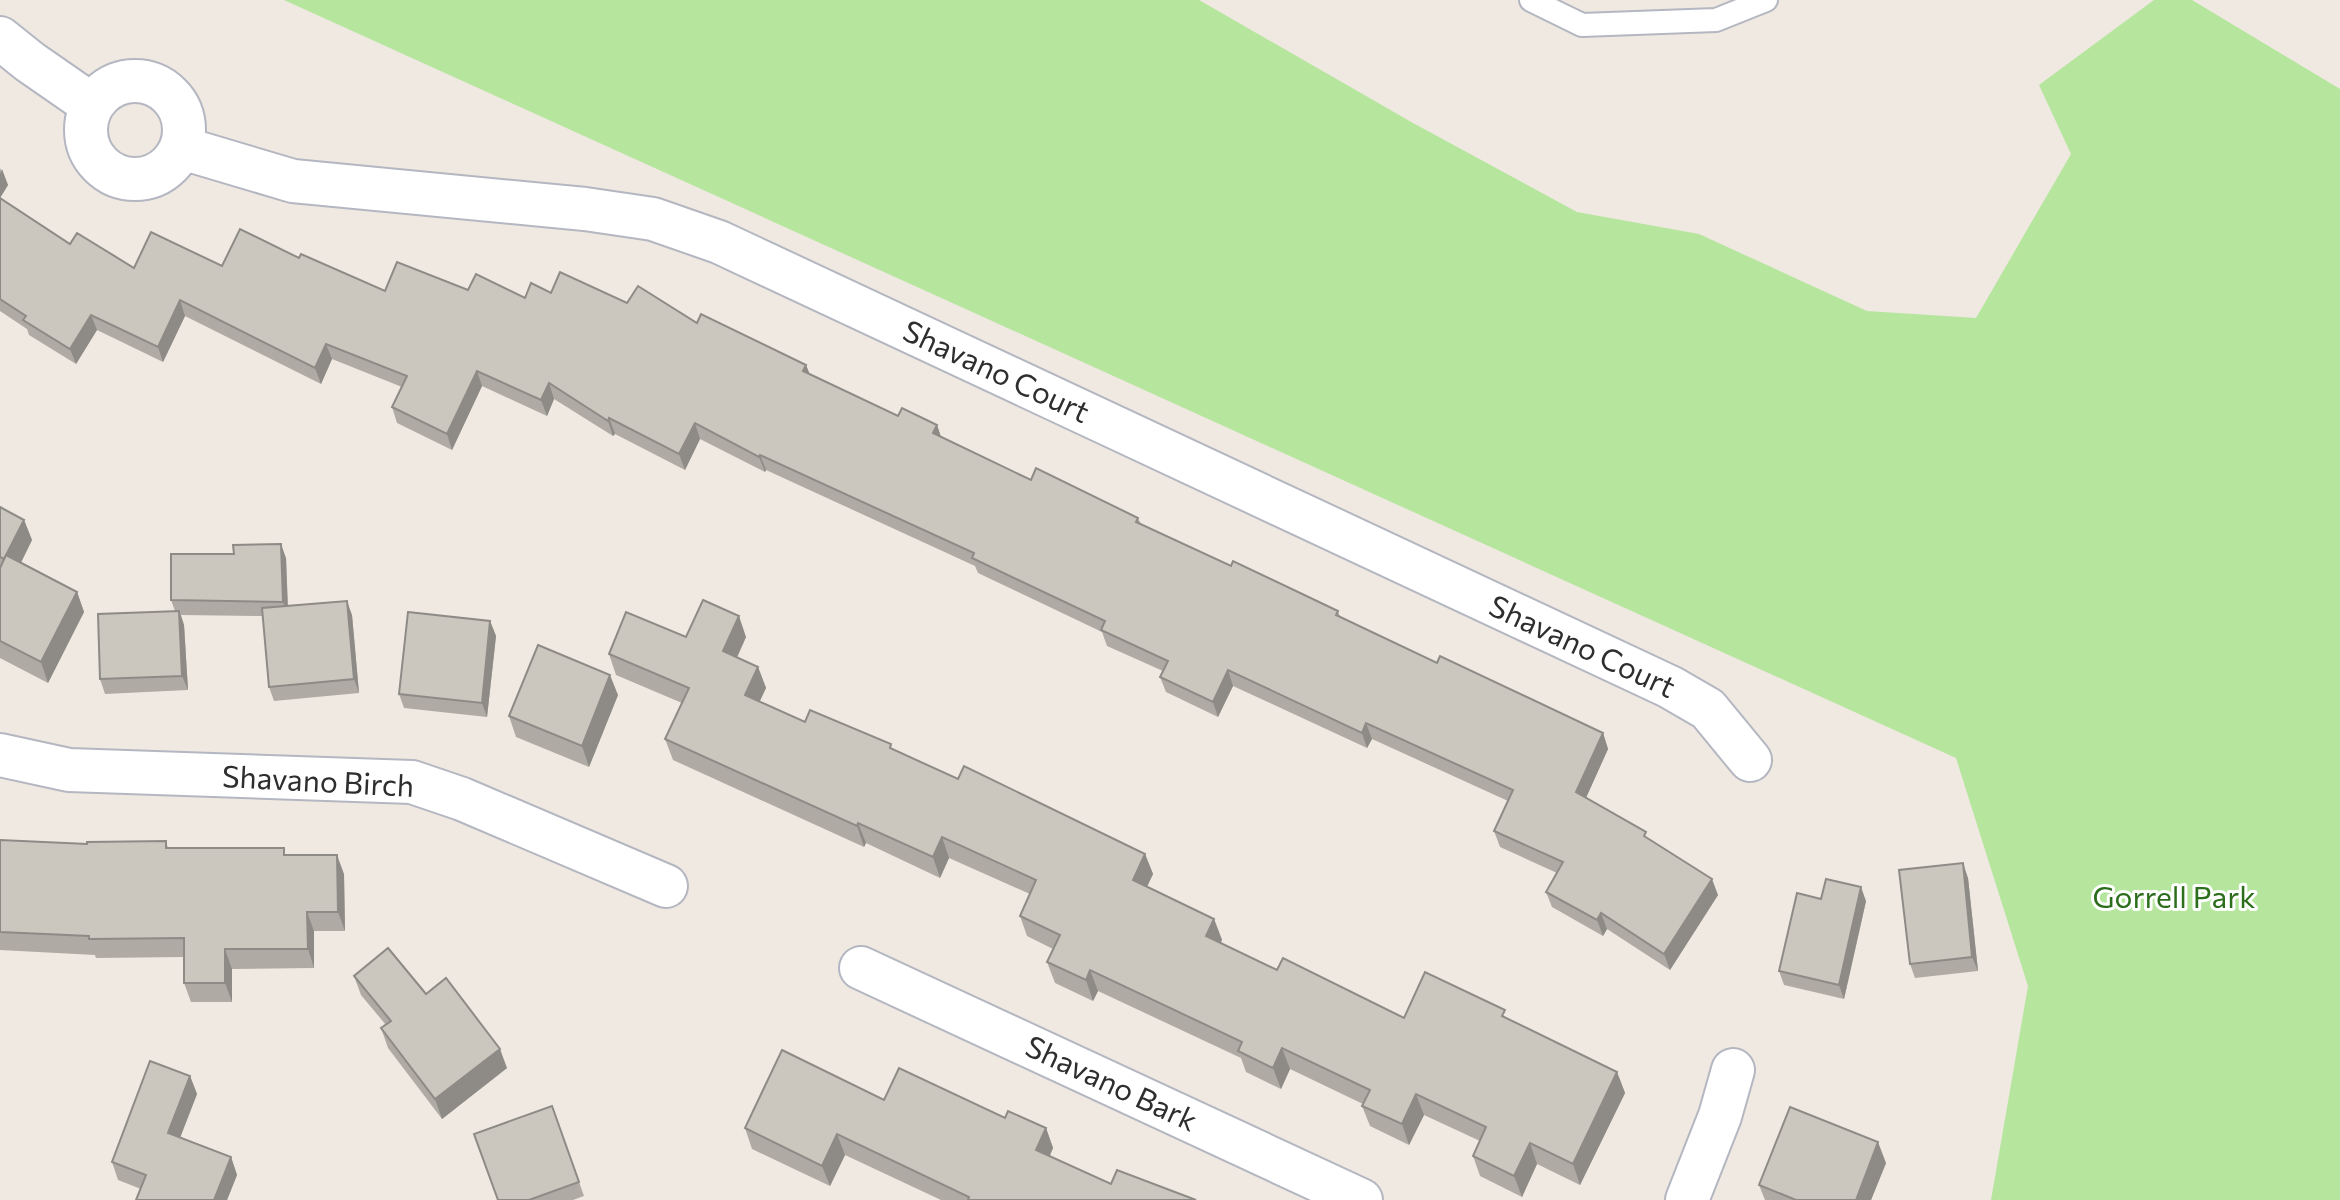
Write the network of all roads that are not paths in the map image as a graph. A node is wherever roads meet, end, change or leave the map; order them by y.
1 (1531, 0) edge
2 (1766, 0) edge
3 (0, 38) edge
4 (92, 105) junction
5 (182, 148) junction
6 (0, 755) edge
7 (1750, 760) dead end
8 (666, 886) dead end
9 (861, 968) dead end
10 (1733, 1070) dead end
11 (1361, 1200) edge
12 (1687, 1200) edge

1 - 2 lane
3 - 4 street
4 - 5 street
4 - 5 street
5 - 7 street, Shavano Court
6 - 8 street, Shavano Birch
9 - 11 street, Shavano Bark
10 - 12 street

